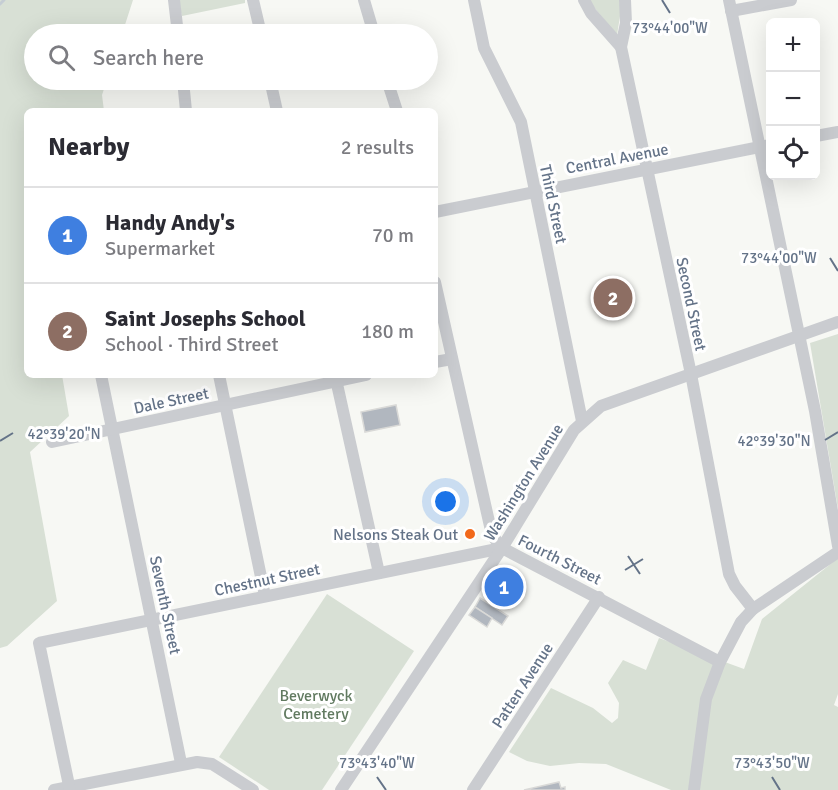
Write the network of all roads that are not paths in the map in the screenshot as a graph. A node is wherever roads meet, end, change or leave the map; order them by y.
1 (174, 0) edge
2 (253, 0) edge
3 (364, 0) edge
4 (474, 0) edge
5 (584, 0) edge
6 (625, 0) edge
7 (791, 0) edge
8 (730, 6) edge
9 (177, 24) edge
10 (259, 24) edge
11 (371, 24) edge
12 (621, 47) junction
13 (184, 90) edge
14 (272, 90) edge
15 (390, 90) edge
16 (186, 108) edge
17 (276, 108) edge
18 (396, 108) edge
19 (838, 132) edge
20 (820, 135) edge
21 (765, 146) edge
22 (646, 169) junction
23 (534, 191) junction
24 (438, 211) edge
25 (438, 296) edge
26 (838, 322) edge
27 (797, 335) junction
28 (452, 359) junction
29 (438, 361) edge
30 (691, 374) junction
31 (102, 378) edge
32 (220, 378) edge
33 (336, 378) edge
34 (225, 405) junction
35 (582, 421) junction
36 (112, 429) junction
37 (52, 442) dead end
38 (838, 546) edge
39 (502, 548) junction
40 (838, 552) edge
41 (379, 573) junction
42 (265, 596) junction
43 (598, 597) junction
44 (753, 609) junction
45 (152, 620) junction
46 (720, 662) junction
47 (181, 763) junction
48 (70, 788) edge
49 (54, 790) edge
50 (253, 790) edge
51 (340, 790) edge
52 (473, 790) edge
53 (694, 790) edge

1 - 9 street
2 - 10 street
3 - 11 street
4 - 23 street, Third Street
5 - 12 street
6 - 12 street, Second Street
7 - 8 street
8 - 21 street
12 - 22 street, Second Street
13 - 16 street
14 - 17 street
15 - 18 street
19 - 20 street
21 - 22 street, Central Avenue
21 - 27 street
22 - 23 street, Central Avenue
22 - 30 street, Second Street
23 - 24 street, Central Avenue
23 - 35 street, Third Street
25 - 28 street, Fourth Street
26 - 27 street, Washington Avenue
27 - 30 street, Washington Avenue
27 - 38 street
28 - 29 street
28 - 39 street, Fourth Street
30 - 35 street, Washington Avenue
30 - 44 street, Second Street
31 - 36 street, Seventh Street
32 - 34 street
33 - 34 street, Dale Street
33 - 41 street
34 - 36 street, Dale Street
34 - 42 street
35 - 39 street, Washington Avenue
36 - 37 street, Dale Street
36 - 45 street, Seventh Street
39 - 41 street, Chestnut Street
39 - 43 street, Fourth Street
39 - 51 street, Washington Avenue
40 - 44 street
41 - 42 street, Chestnut Street
42 - 45 street, Chestnut Street
43 - 46 street, Fourth Street
43 - 52 street, Patten Avenue
44 - 46 street
45 - 47 street, Seventh Street
45 - 48 street, Chestnut Street
46 - 53 street
47 - 48 street
47 - 50 street
48 - 49 street

